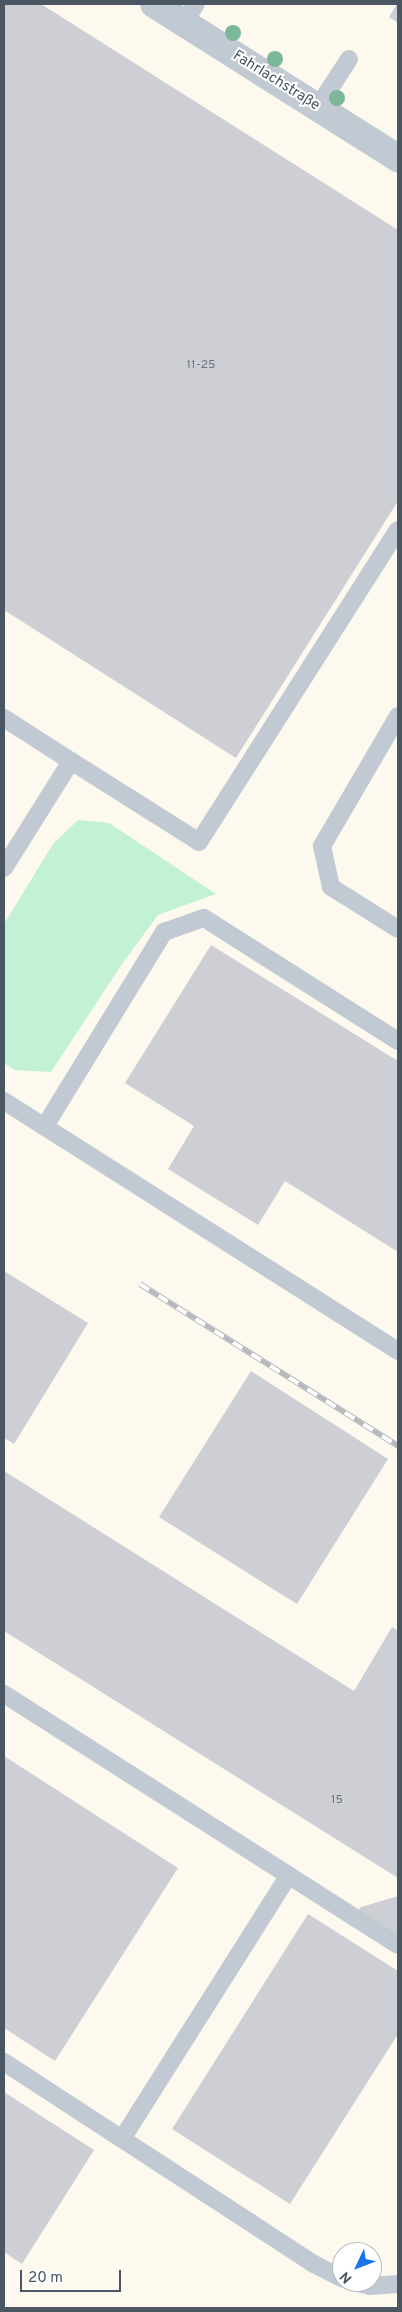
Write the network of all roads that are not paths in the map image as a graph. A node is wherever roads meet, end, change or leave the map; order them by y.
1 (154, 4) edge
2 (190, 13) edge
3 (348, 59) dead end
4 (318, 107) junction
5 (398, 158) edge
6 (398, 530) edge
7 (398, 716) edge
8 (4, 718) edge
9 (71, 761) junction
10 (4, 868) edge
11 (398, 929) edge
12 (398, 1041) edge
13 (4, 1101) edge
14 (45, 1126) junction
15 (398, 1351) edge
16 (4, 1694) edge
17 (289, 1875) junction
18 (398, 1945) edge
19 (4, 2062) edge
20 (122, 2139) junction
21 (332, 2273) edge
22 (398, 2284) edge
23 (382, 2285) edge

1 - 2 street, Fahrlachstraße
2 - 4 street, Fahrlachstraße
3 - 4 lane
4 - 5 street, Fahrlachstraße
6 - 9 lane
7 - 11 lane
8 - 9 lane
9 - 10 lane
12 - 14 lane
13 - 14 lane
14 - 15 lane
16 - 17 lane
17 - 18 lane
17 - 20 lane
19 - 20 lane
20 - 21 lane
22 - 23 lane

